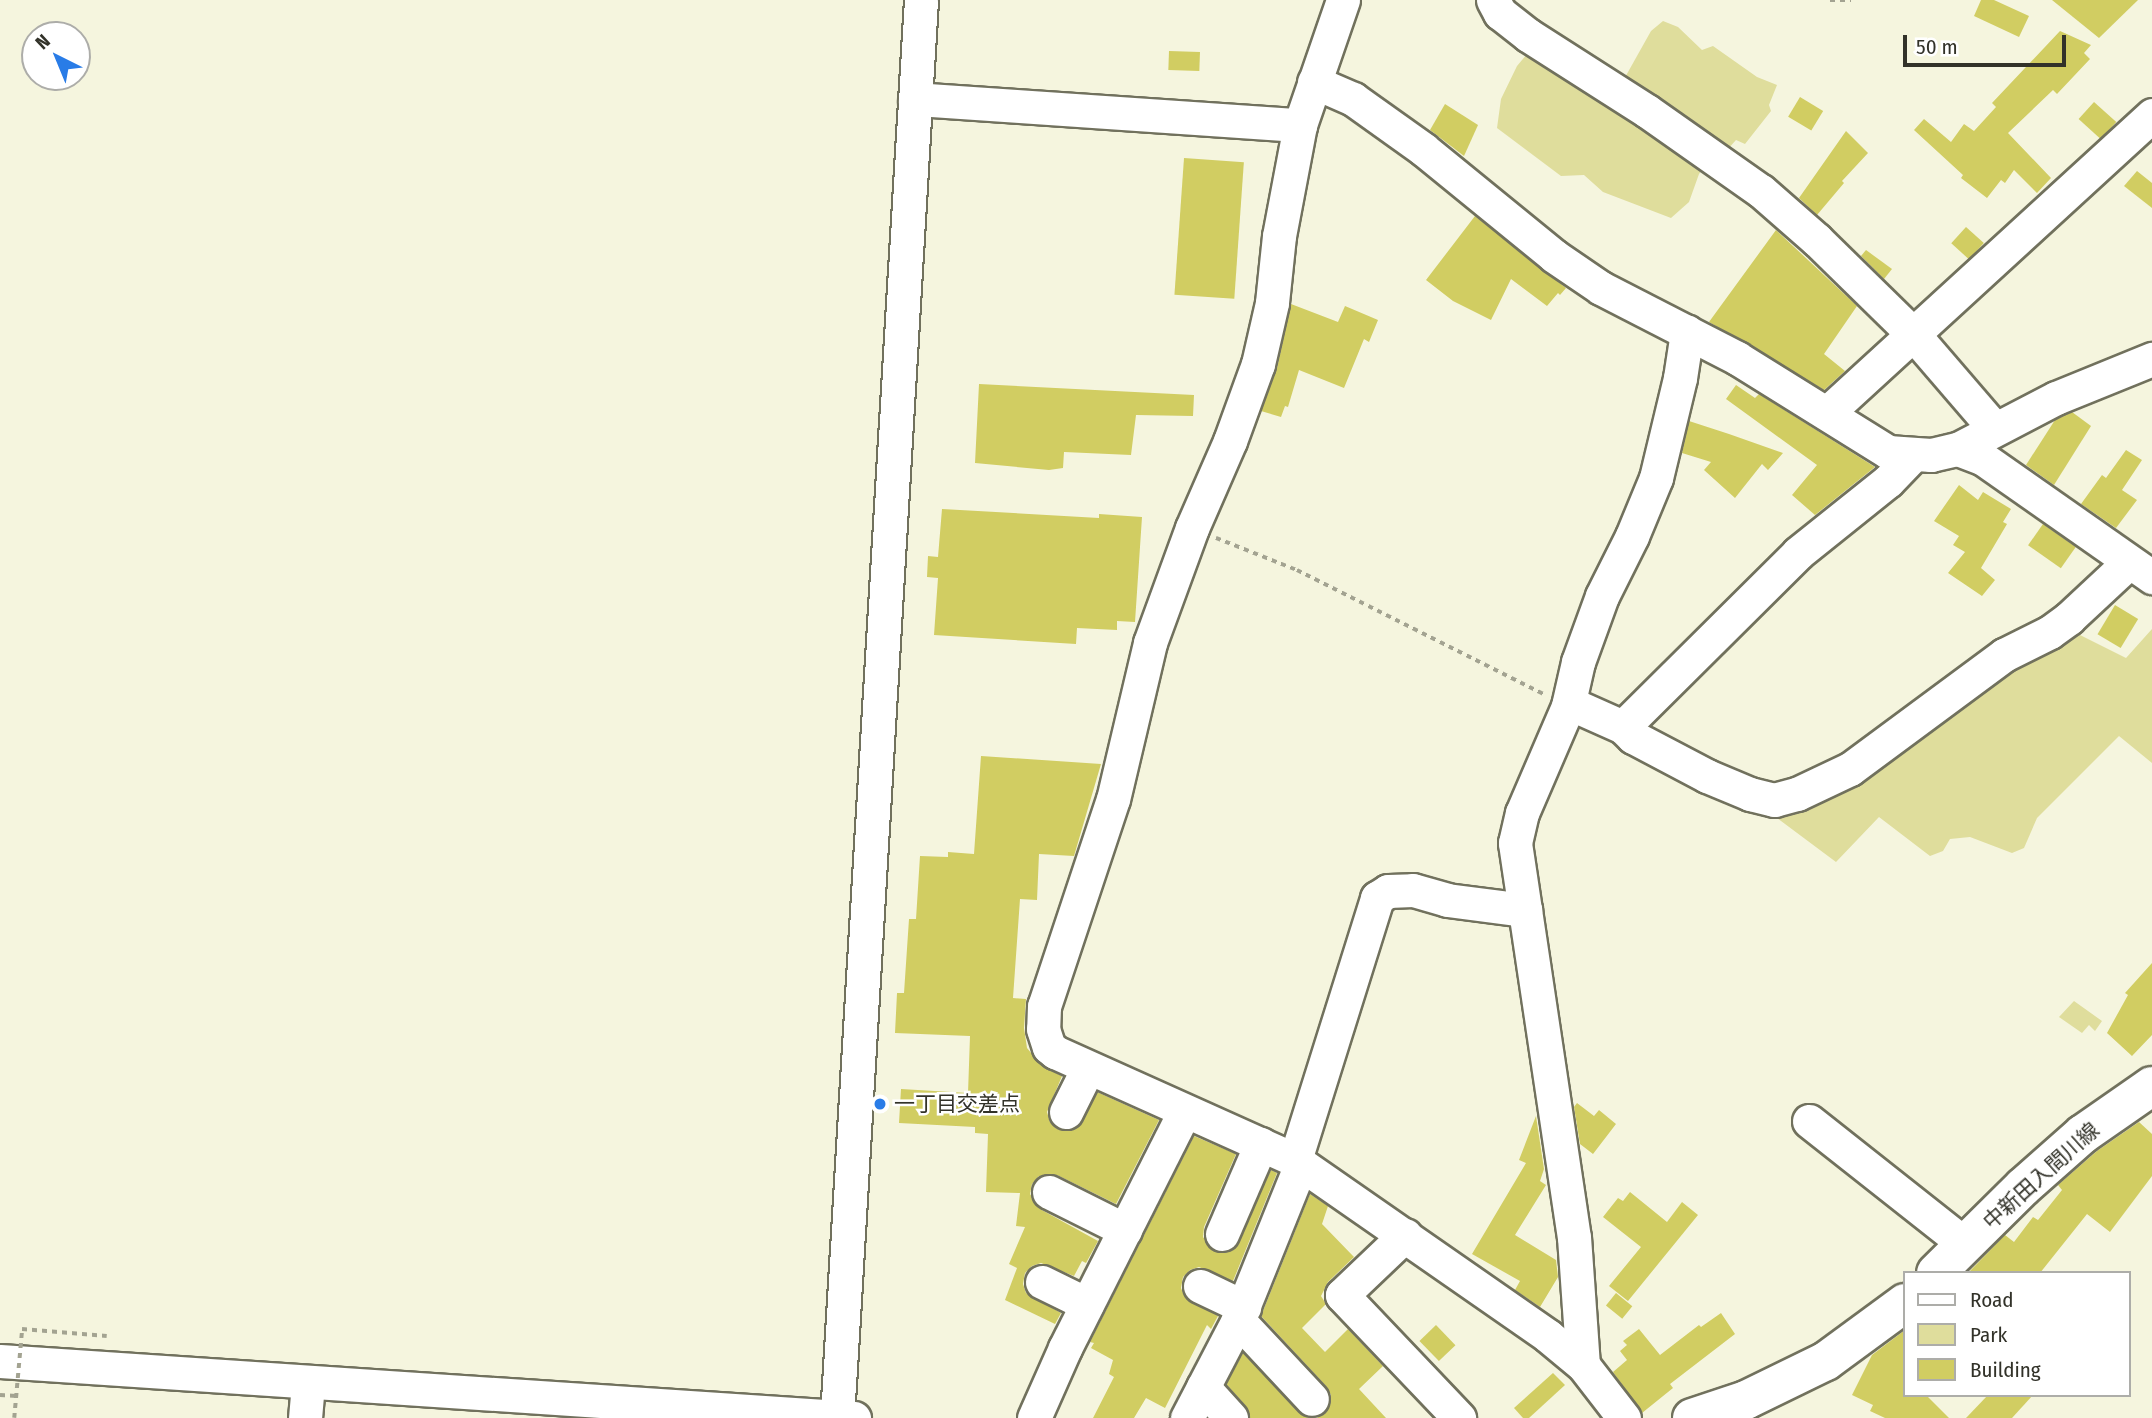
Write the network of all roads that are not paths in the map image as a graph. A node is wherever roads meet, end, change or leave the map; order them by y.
1 (920, 0) edge
2 (1343, 0) edge
3 (1493, 0) edge
4 (1314, 82) junction
5 (915, 99) junction
6 (2152, 115) edge
7 (1300, 125) junction
8 (1687, 332) junction
9 (1914, 335) junction
10 (2152, 359) edge
11 (1827, 413) junction
12 (1994, 429) junction
13 (1958, 449) junction
14 (1914, 454) junction
15 (2141, 570) edge
16 (1569, 704) junction
17 (1623, 727) junction
18 (1525, 911) junction
19 (1088, 1068) junction
20 (2152, 1086) edge
21 (1066, 1112) dead end
22 (1185, 1112) junction
23 (1809, 1121) dead end
24 (1261, 1144) junction
25 (1298, 1162) junction
26 (1049, 1192) dead end
27 (1125, 1230) junction
28 (1222, 1234) dead end
29 (1405, 1235) junction
30 (1965, 1244) junction
31 (1938, 1271) edge
32 (1042, 1282) dead end
33 (1200, 1286) dead end
34 (1087, 1304) junction
35 (1904, 1304) edge
36 (1241, 1313) junction
37 (0, 1361) edge
38 (1583, 1365) junction
39 (308, 1381) junction
40 (1203, 1387) junction
41 (1312, 1399) dead end
42 (461, 1405) edge
43 (517, 1407) edge
44 (305, 1418) edge
45 (843, 1418) edge
46 (1034, 1418) edge
47 (1187, 1418) edge
48 (1231, 1418) edge
49 (1459, 1418) edge
50 (1624, 1418) edge
51 (1692, 1418) edge

1 - 5 street
2 - 4 street
3 - 9 street
4 - 7 street
4 - 8 street
5 - 7 street
5 - 45 street
6 - 9 street
7 - 19 street
8 - 11 street
8 - 16 street
9 - 11 street
9 - 12 street
10 - 12 street
11 - 14 street
12 - 13 street
13 - 14 street
13 - 15 street
14 - 17 street
15 - 17 street
16 - 17 street
16 - 18 street
18 - 25 street
18 - 38 street
19 - 21 street
19 - 22 street
20 - 30 main road, 中新田入間川線
22 - 24 street
22 - 27 street
23 - 30 street
24 - 25 street
24 - 28 street
25 - 29 street
25 - 36 street
26 - 27 street
27 - 34 street
29 - 38 street
29 - 49 street
30 - 31 main road, 中新田入間川線
32 - 34 street
33 - 36 street
34 - 46 street
35 - 51 main road
36 - 40 street
36 - 41 street
37 - 39 street
38 - 50 street
39 - 42 street
39 - 44 street
40 - 47 street
40 - 48 street
42 - 43 street
43 - 45 street

